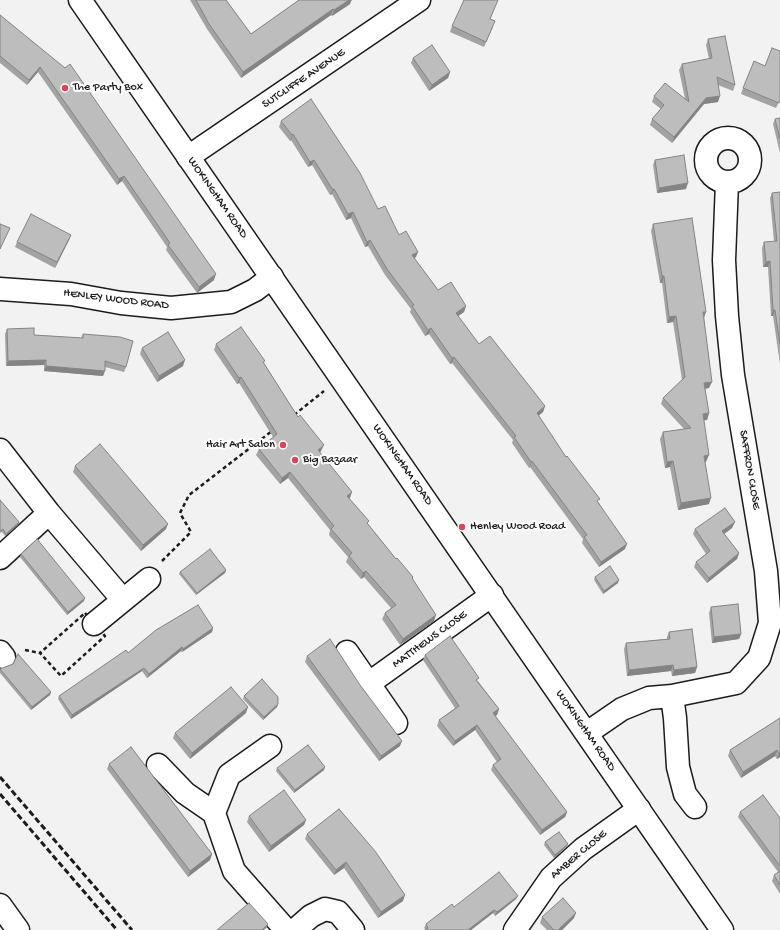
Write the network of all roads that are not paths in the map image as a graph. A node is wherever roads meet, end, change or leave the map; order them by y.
1 (80, 0) edge
2 (419, 0) edge
3 (188, 157) junction
4 (727, 182) dead end
5 (272, 277) junction
6 (0, 288) edge
7 (0, 450) edge
8 (49, 513) junction
9 (0, 558) edge
10 (149, 579) road end
11 (492, 595) junction
12 (123, 600) junction
13 (94, 624) road end
14 (347, 652) dead end
15 (368, 684) junction
16 (672, 696) junction
17 (396, 723) dead end
18 (587, 733) junction
19 (270, 746) dead end
20 (158, 765) dead end
21 (695, 807) dead end
22 (639, 809) junction
23 (214, 813) junction
24 (0, 905) edge
25 (18, 930) edge
26 (286, 930) edge
27 (295, 930) edge
28 (353, 930) edge
29 (515, 930) edge
30 (722, 930) edge

1 - 3 street, WOKINGHAM ROAD
2 - 3 street, SUTCLIFFE AVENUE
3 - 5 street, WOKINGHAM ROAD
4 - 16 street, SAFFRON CLOSE
5 - 6 street, HENLEY WOOD ROAD
5 - 11 street, WOKINGHAM ROAD
7 - 8 street
8 - 9 street
8 - 12 street
10 - 12 street
11 - 15 street, MATTHEWS CLOSE
11 - 18 street, WOKINGHAM ROAD
12 - 13 street
14 - 15 street
15 - 17 street
16 - 18 street, SAFFRON CLOSE
16 - 21 street
18 - 22 street, WOKINGHAM ROAD
19 - 23 street
20 - 23 street
22 - 29 street, AMBER CLOSE
22 - 30 street, WOKINGHAM ROAD
23 - 26 street
24 - 25 street
27 - 28 street

